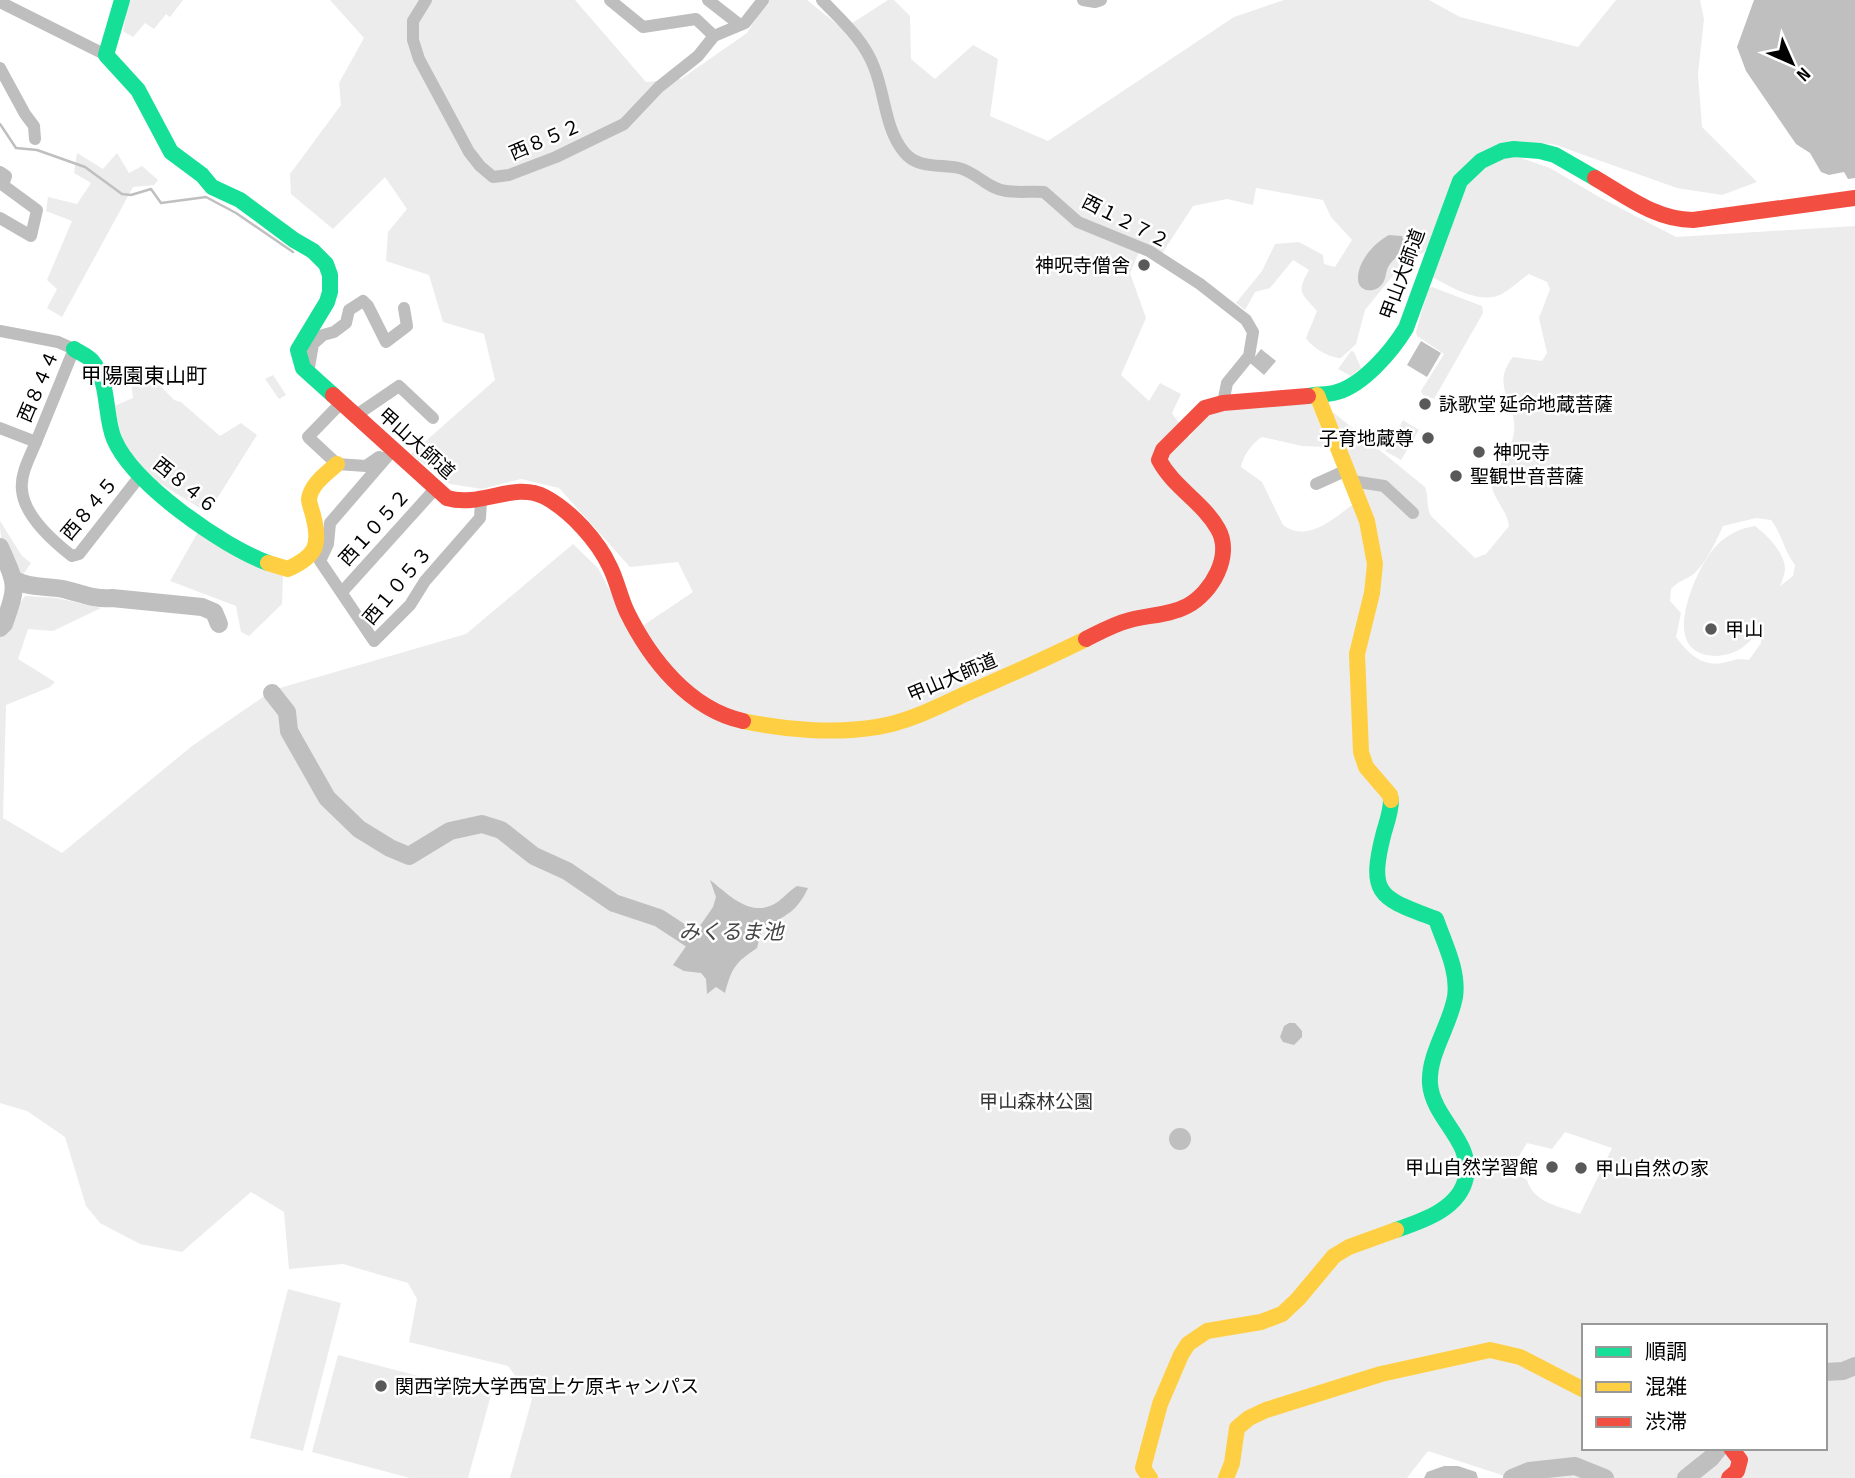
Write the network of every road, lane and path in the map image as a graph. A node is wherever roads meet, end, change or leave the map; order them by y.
1 (122, 0) edge
2 (426, 0) edge
3 (610, 0) edge
4 (708, 0) edge
5 (763, 0) edge
6 (822, 0) edge
7 (1083, 0) edge
8 (1101, 0) edge
9 (0, 2) edge
10 (740, 25) junction
11 (714, 36) junction
12 (106, 55) junction
13 (0, 68) edge
14 (34, 139) dead end
15 (3, 174) edge
16 (1855, 198) edge
17 (0, 218) edge
18 (404, 308) dead end
19 (0, 331) edge
20 (75, 349) junction
21 (308, 373) junction
22 (1317, 395) junction
23 (341, 403) junction
24 (1223, 403) junction
25 (355, 416) junction
26 (433, 418) dead end
27 (0, 428) edge
28 (36, 442) junction
29 (389, 447) junction
30 (337, 464) junction
31 (1349, 475) junction
32 (140, 476) junction
33 (1316, 484) dead end
34 (435, 489) junction
35 (481, 501) junction
36 (1413, 513) dead end
37 (342, 592) junction
38 (1582, 1389) edge
39 (1732, 1450) edge
40 (1150, 1478) edge
41 (1226, 1478) edge
42 (1729, 1478) edge

1 - 12 street
2 - 11 street, 西８５２
3 - 11 street
4 - 10 street
5 - 10 street, 西８５２
6 - 24 street, 西１２７２
7 - 8 street
9 - 12 street
10 - 11 street, 西８５２
12 - 21 street
13 - 14 street
15 - 17 street
16 - 22 street, 甲山大師道
18 - 21 street
19 - 20 street
20 - 28 street, 西８４４
20 - 32 street, 西８４６
21 - 23 street, 甲山大師道
22 - 24 street, 甲山大師道
22 - 31 street
23 - 25 street, 甲山大師道
23 - 30 street
24 - 35 street, 甲山大師道
25 - 26 street
25 - 29 street, 甲山大師道
27 - 28 street, 西８４４
28 - 32 street, 西８４５
29 - 30 street
29 - 34 street, 甲山大師道
29 - 37 street, 西１０５３
30 - 32 street, 西８４６
31 - 33 street
31 - 36 street
31 - 40 street
34 - 35 street, 甲山大師道
34 - 37 street, 西１０５２
35 - 37 street, 西１０５３
38 - 41 street
39 - 42 street

